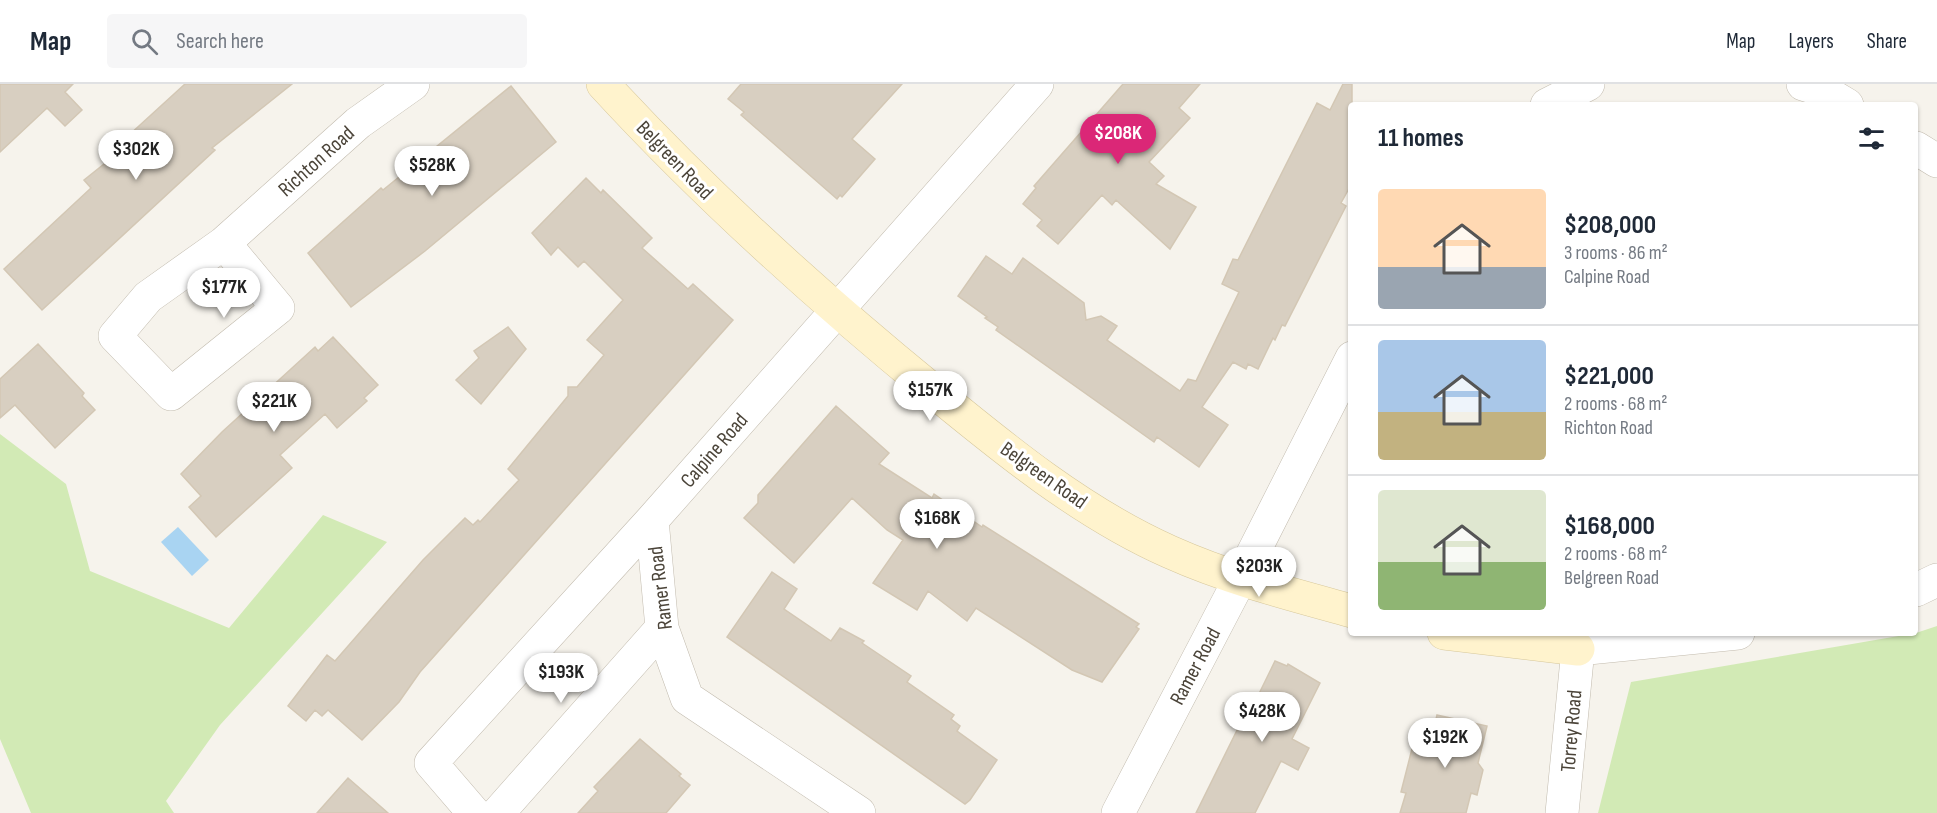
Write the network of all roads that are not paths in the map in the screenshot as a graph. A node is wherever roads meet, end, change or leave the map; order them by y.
1 (413, 84) edge
2 (603, 84) edge
3 (1037, 84) edge
4 (1588, 84) edge
5 (1803, 84) edge
6 (1553, 102) edge
7 (1842, 102) edge
8 (1918, 149) edge
9 (1937, 161) edge
10 (224, 243) junction
11 (836, 312) junction
12 (1348, 366) edge
13 (652, 520) junction
14 (1240, 579) junction
15 (1937, 580) edge
16 (1918, 589) edge
17 (1348, 610) edge
18 (662, 628) junction
19 (1468, 636) edge
20 (1710, 636) edge
21 (1578, 650) junction
22 (474, 813) edge
23 (498, 813) edge
24 (859, 813) edge
25 (1118, 813) edge
26 (1562, 813) edge

1 - 10 street, Richton Road
2 - 11 street, Belgreen Road
3 - 11 street, Calpine Road
4 - 6 street
5 - 7 street
8 - 9 street
10 - 10 street, Richton Road
11 - 13 street, Calpine Road
11 - 14 street, Belgreen Road
12 - 14 street, Ramer Road
13 - 18 street, Ramer Road
13 - 22 street, Calpine Road
14 - 17 street, Belgreen Road
14 - 25 street, Ramer Road
15 - 16 street
18 - 23 street
18 - 24 street, Ramer Road
19 - 21 street
20 - 21 street
21 - 26 street, Torrey Road

